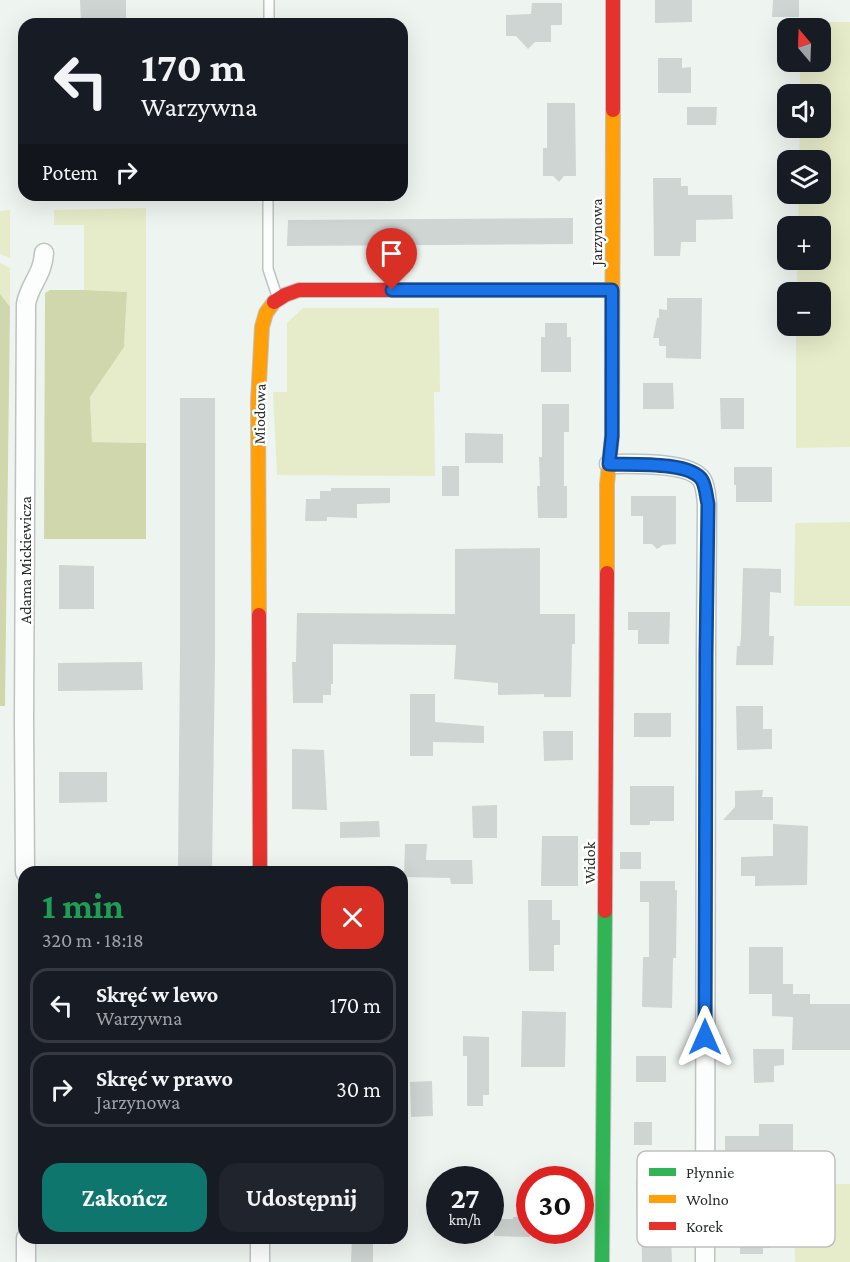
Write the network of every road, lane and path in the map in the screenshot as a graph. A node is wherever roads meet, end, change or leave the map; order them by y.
1 (269, 0) edge
2 (613, 0) edge
3 (269, 18) edge
4 (268, 201) edge
5 (44, 253) dead end
6 (612, 290) junction
7 (278, 298) junction
8 (609, 464) junction
9 (25, 866) edge
10 (260, 866) edge
11 (705, 1151) edge
12 (26, 1244) edge
13 (260, 1244) edge
14 (705, 1247) edge
15 (26, 1262) edge
16 (260, 1262) edge
17 (602, 1262) edge
18 (705, 1262) edge

1 - 3 lane
2 - 6 street, Jarzynowa
4 - 7 lane
5 - 9 street, Adama Mickiewicza
6 - 7 street
6 - 8 street, Jarzynowa
7 - 10 street, Miodowa
8 - 11 street
8 - 17 street, Widok
12 - 15 street
13 - 16 street
14 - 18 street

